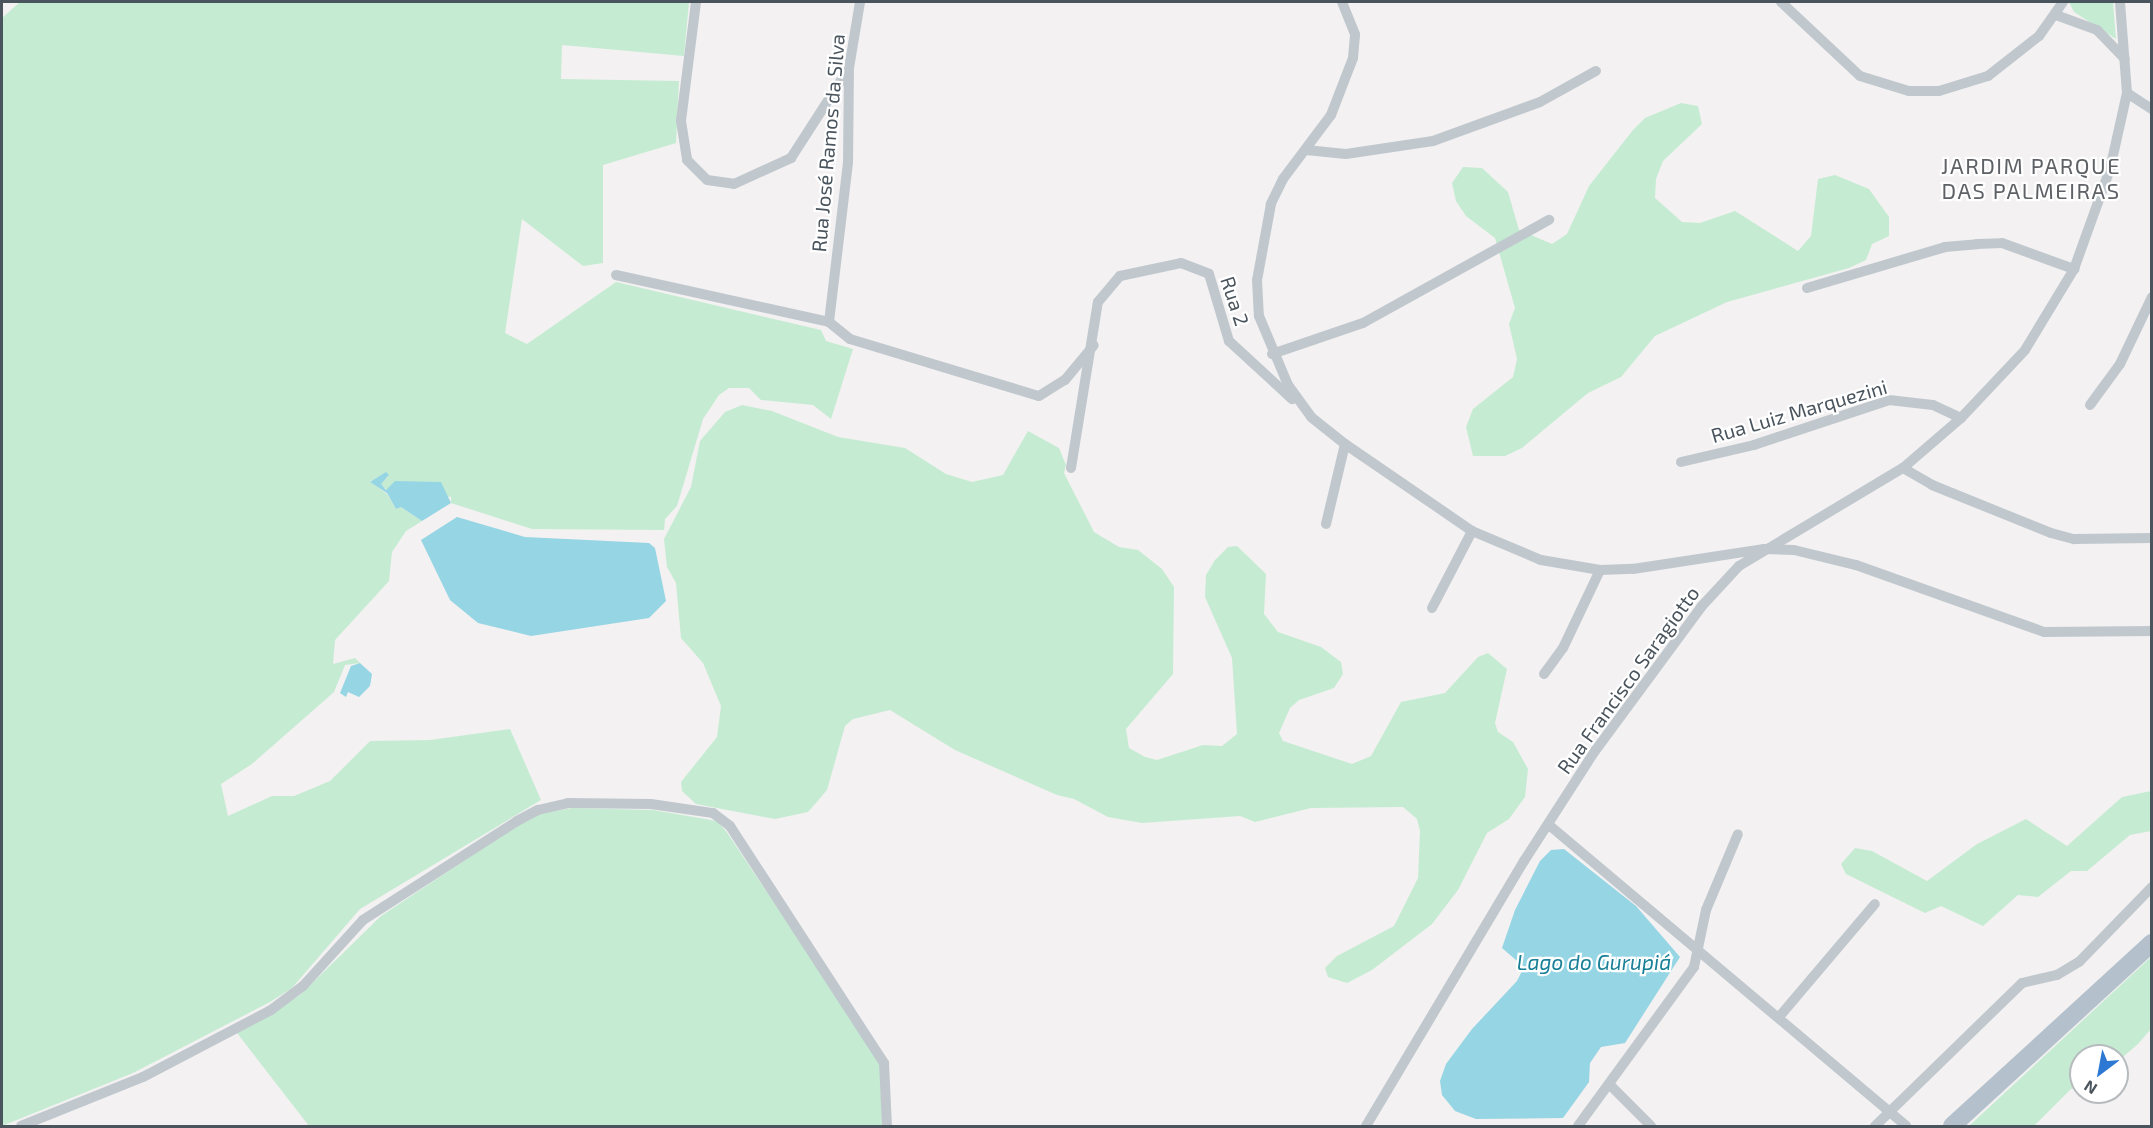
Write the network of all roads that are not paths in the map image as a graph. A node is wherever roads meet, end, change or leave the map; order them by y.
1 (696, 2) edge
2 (860, 2) edge
3 (1342, 2) edge
4 (1781, 2) edge
5 (2063, 2) edge
6 (2120, 2) edge
7 (2056, 15) junction
8 (2126, 59) junction
9 (849, 68) junction
10 (1596, 71) dead end
11 (2127, 93) junction
12 (2151, 109) edge
13 (1306, 150) junction
14 (1549, 220) dead end
15 (2073, 269) junction
16 (616, 275) dead end
17 (1807, 288) dead end
18 (2151, 297) edge
19 (830, 322) junction
20 (1094, 345) junction
21 (1272, 354) junction
22 (2090, 405) dead end
23 (1311, 417) junction
24 (1960, 418) junction
25 (1345, 444) junction
26 (1681, 462) dead end
27 (1071, 468) dead end
28 (1903, 468) junction
29 (1326, 524) dead end
30 (1472, 531) junction
31 (2151, 538) edge
32 (1764, 549) junction
33 (1600, 570) junction
34 (1432, 608) dead end
35 (2151, 631) edge
36 (1544, 674) dead end
37 (1548, 825) junction
38 (1738, 834) dead end
39 (2151, 887) edge
40 (1875, 904) dead end
41 (2151, 943) edge
42 (1699, 948) junction
43 (1779, 1017) junction
44 (1610, 1085) junction
45 (1890, 1113) junction
46 (21, 1126) edge
47 (887, 1126) edge
48 (1366, 1126) edge
49 (1578, 1126) edge
50 (1651, 1126) edge
51 (1875, 1126) edge
52 (1906, 1126) edge
53 (1952, 1126) edge

1 - 9 street
2 - 9 street, Rua José Ramos da Silva
3 - 13 street
4 - 7 street
5 - 7 street
6 - 8 street, Rua Francisco Saragiotto
7 - 8 street
8 - 11 street, Rua Francisco Saragiotto
9 - 19 street, Rua José Ramos da Silva
10 - 13 street
11 - 12 street
11 - 15 street, Rua Francisco Saragiotto
13 - 21 street
14 - 21 street
15 - 17 street
15 - 24 street, Rua Francisco Saragiotto
16 - 19 street
18 - 22 street
19 - 20 street
20 - 23 street, Rua 2
20 - 27 street, Rua 2
21 - 23 street
23 - 25 street
24 - 26 street, Rua Luiz Marquezini
24 - 28 street, Rua Francisco Saragiotto
25 - 29 street
25 - 30 street
28 - 31 street
28 - 32 street, Rua Francisco Saragiotto
30 - 33 street
30 - 34 street
32 - 33 street
32 - 35 street
32 - 37 street, Rua Francisco Saragiotto
33 - 36 street
37 - 42 street
37 - 48 street, Rua Francisco Saragiotto
38 - 42 street
39 - 45 street
40 - 43 street
41 - 53 main road
42 - 43 street
42 - 44 street
43 - 45 street
44 - 49 street
44 - 50 street
45 - 51 street
45 - 52 street
46 - 47 street

